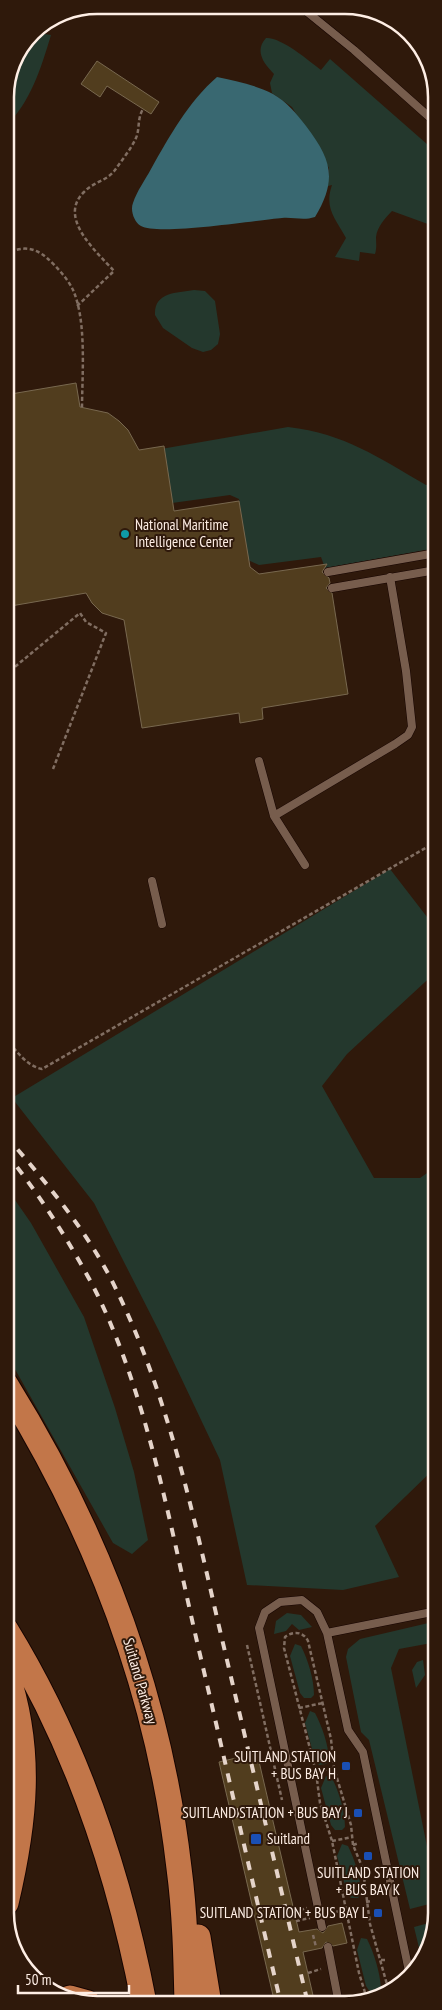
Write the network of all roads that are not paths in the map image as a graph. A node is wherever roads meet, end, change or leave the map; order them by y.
1 (310, 14) edge
2 (428, 116) edge
3 (428, 554) edge
4 (428, 571) edge
5 (328, 572) dead end
6 (390, 577) junction
7 (332, 588) dead end
8 (259, 762) dead end
9 (274, 816) junction
10 (304, 865) dead end
11 (152, 881) dead end
12 (162, 924) dead end
13 (14, 1398) edge
14 (428, 1612) edge
15 (327, 1634) junction
16 (14, 1645) edge
17 (14, 1703) edge
18 (165, 1776) junction
19 (14, 1864) edge
20 (322, 1927) dead end
21 (328, 1947) dead end
22 (408, 1968) edge
23 (142, 1996) edge
24 (187, 1996) edge
25 (208, 1996) edge
26 (337, 1996) edge

1 - 2 lane
3 - 5 lane
4 - 6 lane
6 - 7 lane
6 - 9 lane
8 - 9 lane
9 - 10 lane
11 - 12 lane
13 - 18 highway, Suitland Parkway
14 - 15 lane
15 - 20 lane
15 - 22 lane
16 - 23 highway
17 - 19 highway
18 - 24 highway, Suitland Parkway
18 - 25 highway
21 - 26 lane

